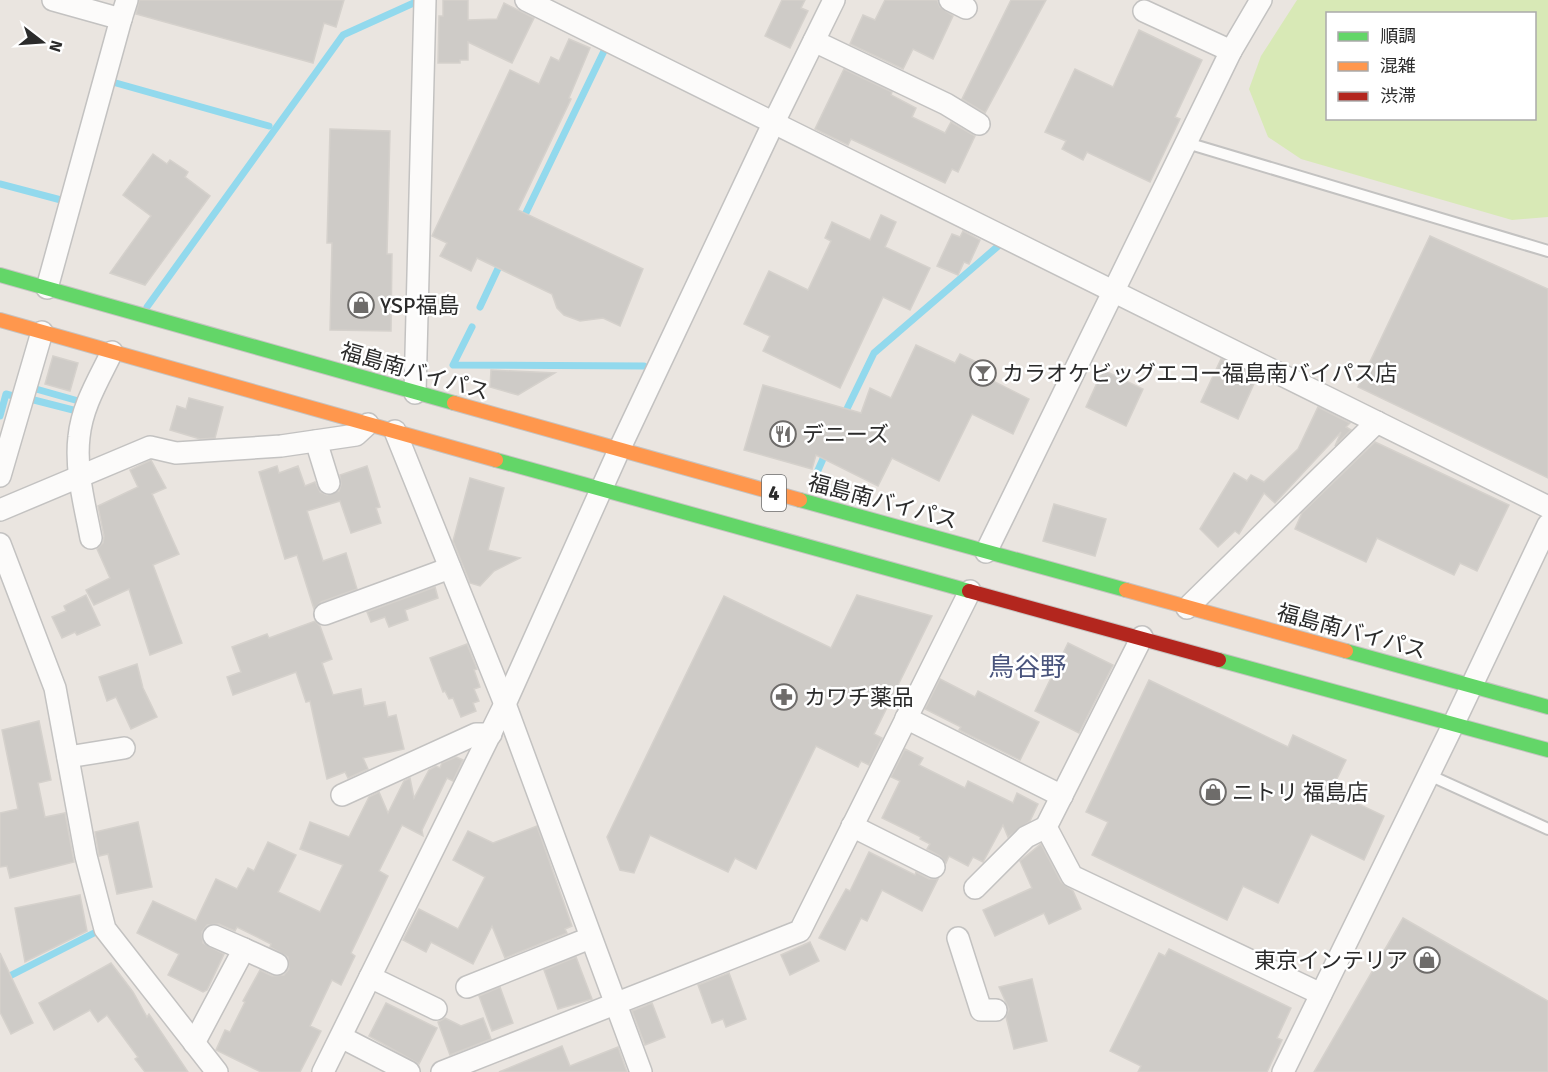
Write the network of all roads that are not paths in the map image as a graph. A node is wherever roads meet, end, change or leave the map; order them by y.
1 (53, 0) edge
2 (425, 0) edge
3 (526, 0) edge
4 (834, 0) edge
5 (1261, 0) edge
6 (124, 10) edge
7 (1144, 11) dead end
8 (814, 41) junction
9 (1231, 51) junction
10 (773, 124) junction
11 (979, 124) dead end
12 (1187, 143) junction
13 (1548, 251) edge
14 (0, 275) edge
15 (47, 288) junction
16 (1115, 292) junction
17 (0, 320) edge
18 (42, 332) junction
19 (112, 352) junction
20 (415, 393) junction
21 (1377, 422) junction
22 (368, 424) junction
23 (395, 431) junction
24 (316, 441) junction
25 (619, 450) junction
26 (80, 475) junction
27 (0, 476) edge
28 (329, 483) dead end
29 (602, 490) junction
30 (1548, 507) edge
31 (0, 510) edge
32 (1548, 525) edge
33 (91, 538) dead end
34 (0, 544) edge
35 (986, 552) junction
36 (450, 568) junction
37 (970, 591) junction
38 (1187, 608) junction
39 (325, 614) dead end
40 (1142, 638) junction
41 (1472, 686) junction
42 (506, 704) junction
43 (1548, 707) edge
44 (906, 718) junction
45 (1454, 723) junction
46 (491, 734) junction
47 (124, 748) dead end
48 (1548, 750) edge
49 (68, 757) junction
50 (1429, 775) junction
51 (342, 795) dead end
52 (1062, 796) junction
53 (852, 826) junction
54 (1046, 828) junction
55 (1548, 829) edge
56 (934, 867) dead end
57 (975, 888) dead end
58 (214, 936) dead end
59 (591, 938) junction
60 (958, 939) dead end
61 (244, 949) junction
62 (277, 964) dead end
63 (370, 977) junction
64 (467, 987) dead end
65 (1321, 994) junction
66 (615, 1005) junction
67 (436, 1009) dead end
68 (996, 1010) dead end
69 (341, 1037) junction
70 (194, 1043) junction
71 (217, 1072) edge
72 (324, 1072) edge
73 (409, 1072) edge
74 (442, 1072) edge
75 (641, 1072) edge
76 (1283, 1072) edge

1 - 6 street
2 - 20 street
3 - 10 street
4 - 8 street
5 - 9 street
6 - 15 street
7 - 9 street
8 - 10 street
8 - 11 street
9 - 12 street
10 - 16 street
10 - 25 street
12 - 13 lane
12 - 16 street
14 - 15 highway, 福島南バイパス / 4
15 - 20 highway, 福島南バイパス / 4
16 - 21 street
16 - 35 street
17 - 18 highway, 4
18 - 19 highway, 4
18 - 27 street
19 - 22 highway, 4
19 - 26 street
20 - 25 highway, 福島南バイパス / 4
21 - 30 street
21 - 38 street
22 - 23 highway, 4
22 - 24 street
23 - 29 highway, 4
23 - 36 street
24 - 26 street
24 - 28 street
25 - 29 street
25 - 35 highway, 福島南バイパス / 4
26 - 31 street
26 - 33 street
29 - 37 highway, 4
29 - 42 street
32 - 41 street
34 - 49 street
35 - 38 highway, 福島南バイパス / 4
36 - 39 street
36 - 42 street
37 - 40 highway, 4
37 - 44 street
38 - 41 highway, 福島南バイパス / 4
40 - 45 highway, 4
40 - 52 street
41 - 43 highway, 福島南バイパス / 4
41 - 45 street
42 - 46 street
42 - 59 street
44 - 52 street
44 - 53 street
45 - 48 highway, 4
45 - 50 street
46 - 51 street
46 - 63 street
47 - 49 street
49 - 70 street
50 - 55 lane
50 - 65 street
52 - 54 street
53 - 56 street
53 - 66 street
54 - 57 street
54 - 65 street
58 - 61 street
59 - 64 street
59 - 66 street
60 - 68 street
61 - 62 street
61 - 70 street
63 - 67 street
63 - 69 street
65 - 76 street
66 - 74 street
66 - 75 street
69 - 72 street
69 - 73 street
70 - 71 street

